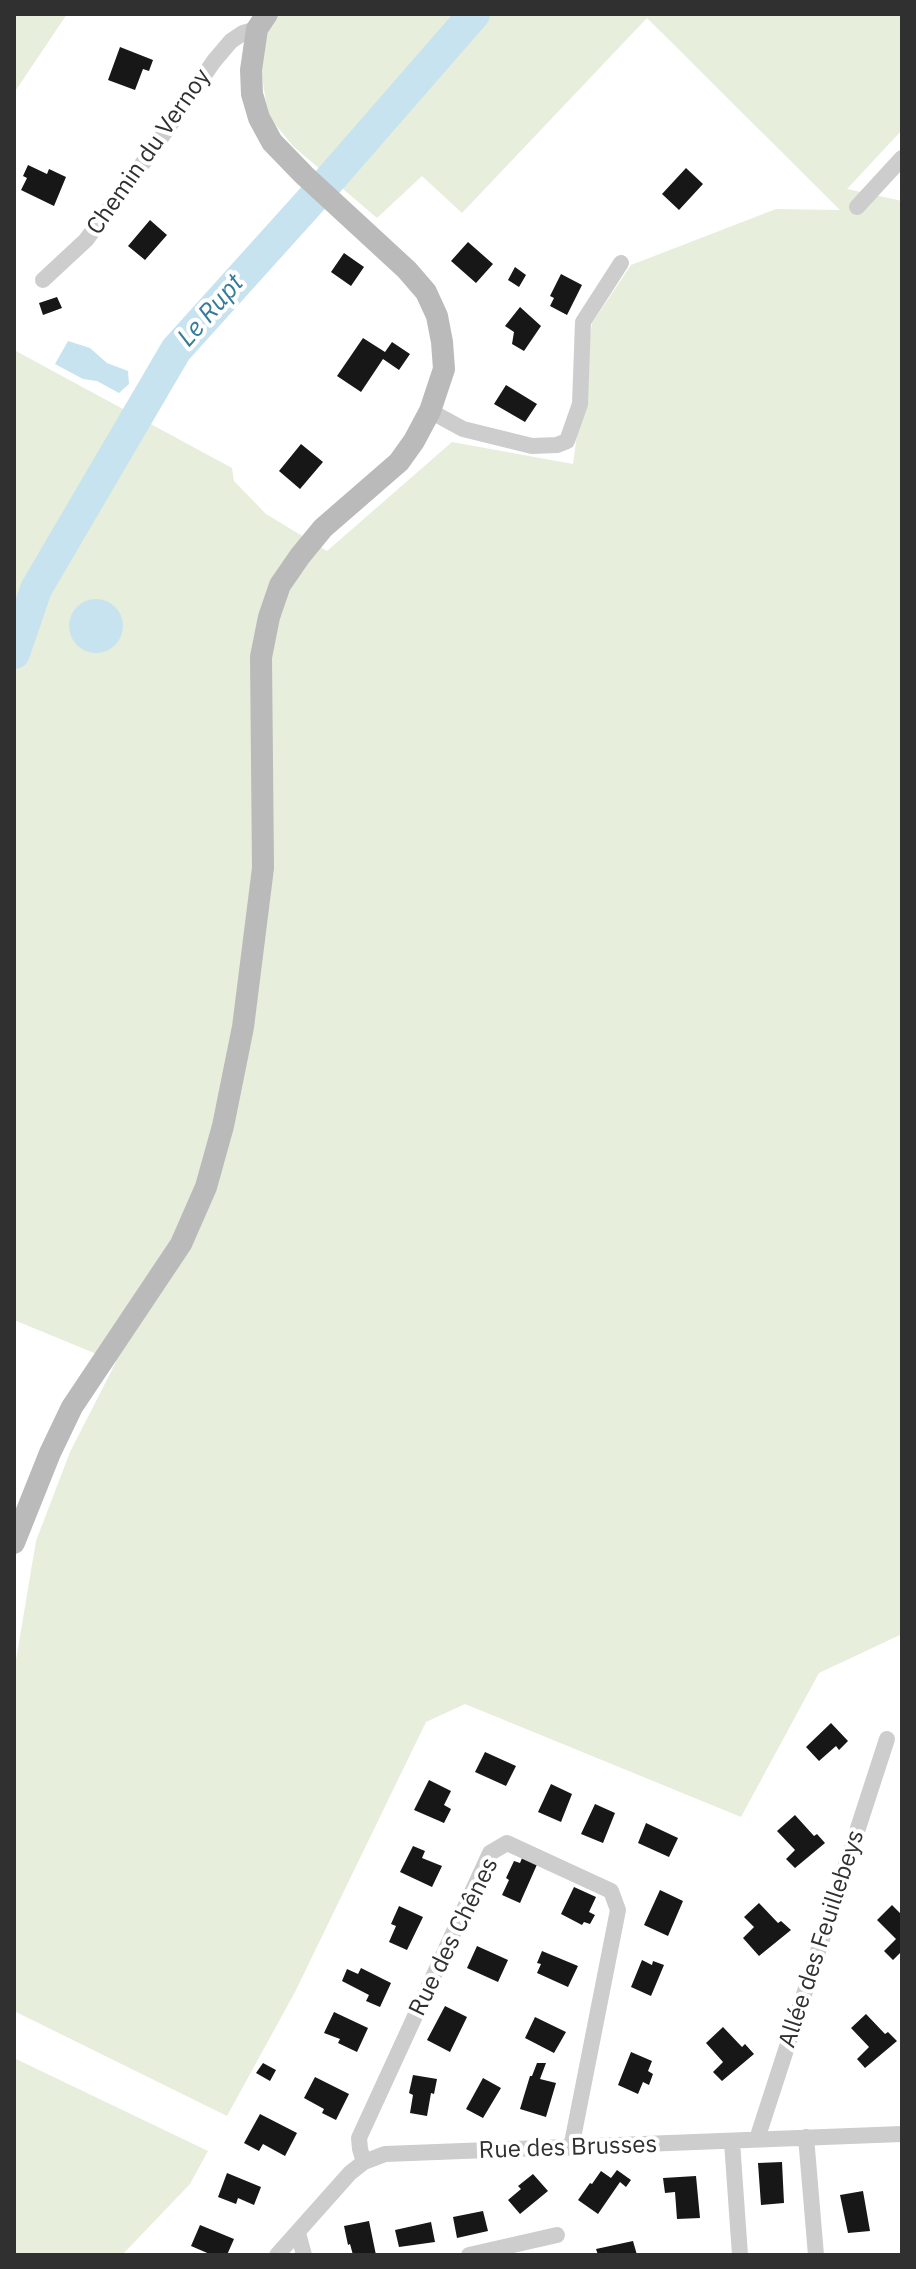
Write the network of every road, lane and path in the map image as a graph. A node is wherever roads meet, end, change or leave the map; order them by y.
1 (262, 22) edge
2 (902, 158) edge
3 (857, 207) dead end
4 (621, 263) dead end
5 (43, 280) dead end
6 (430, 411) junction
7 (14, 1543) edge
8 (887, 1739) dead end
9 (902, 2134) edge
10 (806, 2137) junction
11 (757, 2139) junction
12 (732, 2142) junction
13 (571, 2148) junction
14 (364, 2162) junction
15 (298, 2233) junction
16 (557, 2235) dead end
17 (277, 2255) edge
18 (304, 2255) edge
19 (469, 2255) edge
20 (740, 2255) edge
21 (816, 2255) edge

1 - 5 street, Chemin du Vernoy
1 - 6 main road
2 - 3 street
4 - 6 street
6 - 7 main road
8 - 11 street, Allée des Feuillebeys
9 - 10 street, Rue des Brusses
10 - 11 street, Rue des Brusses
10 - 21 street
11 - 12 street, Rue des Brusses
12 - 13 street, Rue des Brusses
12 - 20 street
13 - 14 street, Rue des Brusses
13 - 14 street, Rue des Chênes
14 - 15 street
15 - 17 street
15 - 18 street
16 - 19 street

